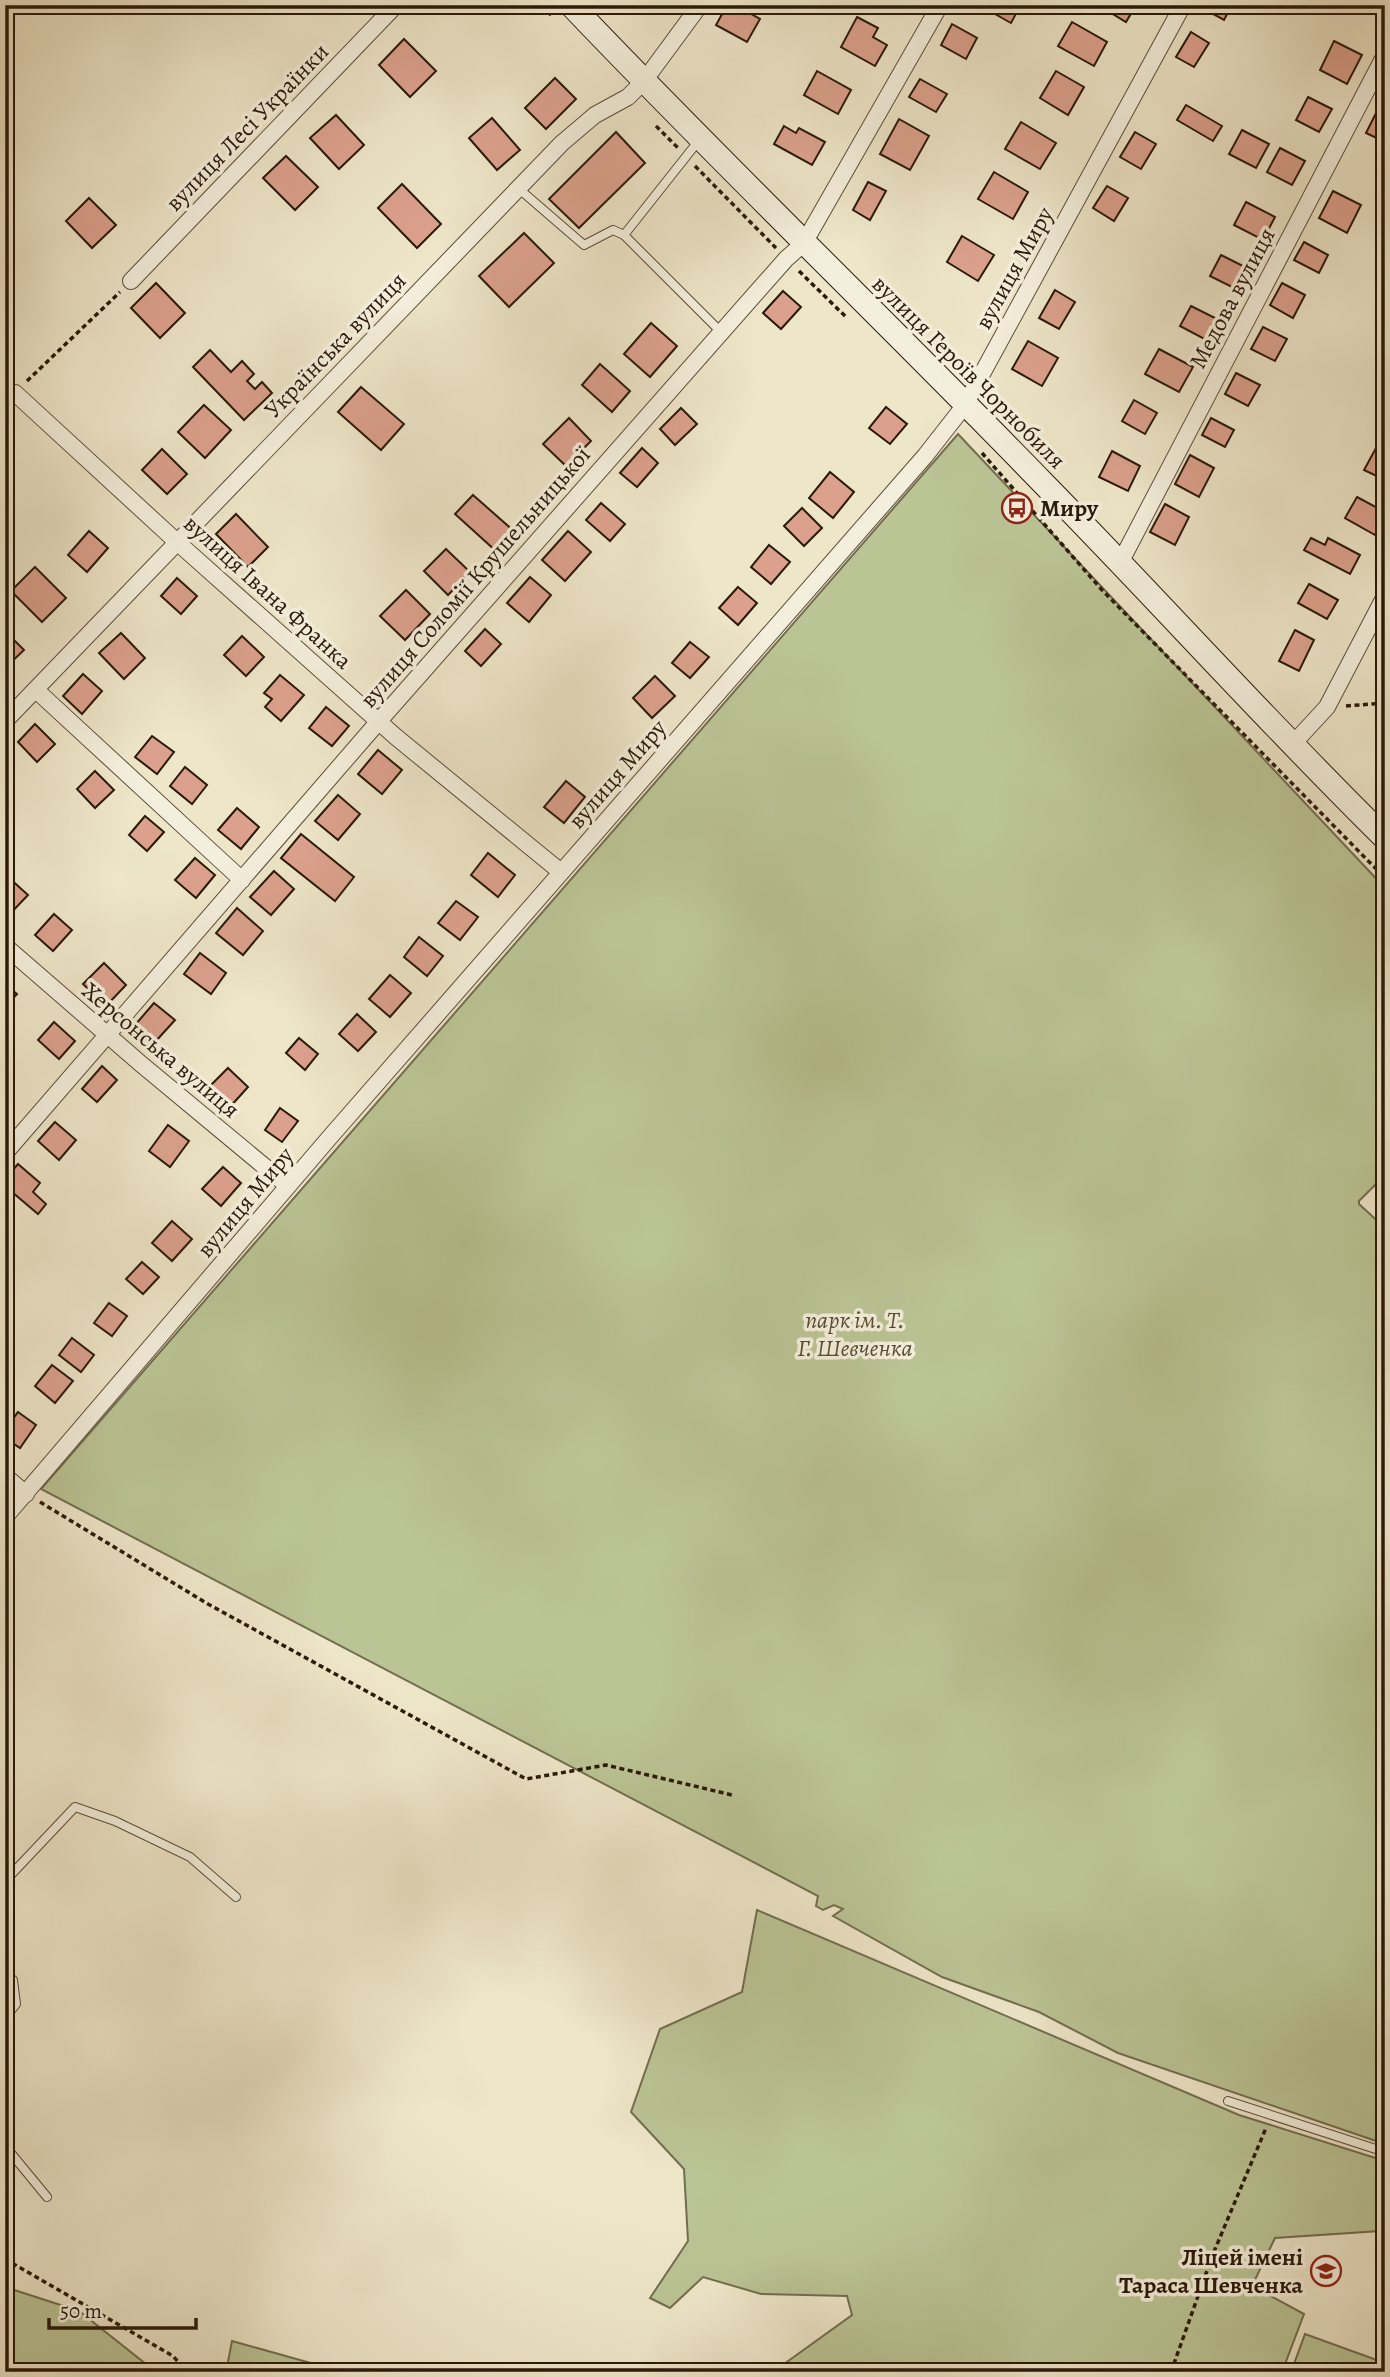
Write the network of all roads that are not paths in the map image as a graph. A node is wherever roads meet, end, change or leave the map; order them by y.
1 (396, 5) edge
2 (700, 5) edge
3 (940, 5) edge
4 (1183, 5) edge
5 (565, 14) edge
6 (1385, 55) edge
7 (636, 89) junction
8 (693, 148) junction
9 (518, 188) junction
10 (624, 235) junction
11 (804, 243) junction
12 (131, 281) road end
13 (722, 332) junction
14 (15, 393) road end
15 (965, 405) junction
16 (177, 542) junction
17 (1120, 563) junction
18 (1385, 596) edge
19 (36, 690) junction
20 (379, 720) junction
21 (5, 721) edge
22 (1292, 746) junction
23 (1385, 838) edge
24 (561, 872) junction
25 (242, 880) junction
26 (5, 946) edge
27 (108, 1036) junction
28 (5, 1153) edge
29 (288, 1186) junction
30 (5, 1476) edge
31 (26, 1494) junction
32 (5, 1517) edge
33 (5, 1881) edge
34 (236, 1897) dead end
35 (5, 1973) edge
36 (5, 2018) edge
37 (1228, 2101) dead end
38 (5, 2146) edge
39 (1385, 2152) edge
40 (47, 2197) dead end

1 - 12 street, вулиця Лесі Українки
2 - 7 street, Українська вулиця
3 - 11 street, вулиця Соломії Крушельницької
4 - 15 street, вулиця Миру
5 - 7 street, вулиця Героїв Чорнобиля
6 - 17 street, Медова вулиця
7 - 8 street, вулиця Героїв Чорнобиля
7 - 9 street, Українська вулиця
8 - 10 lane
8 - 11 street, вулиця Героїв Чорнобиля
9 - 10 lane
9 - 16 street, Українська вулиця
10 - 13 lane
11 - 13 street, вулиця Соломії Крушельницької
11 - 15 street, вулиця Героїв Чорнобиля
13 - 20 street, вулиця Соломії Крушельницької
14 - 16 street, вулиця Івана Франка
15 - 17 street, вулиця Героїв Чорнобиля
15 - 24 street, вулиця Миру
16 - 19 street, Українська вулиця
16 - 20 street, вулиця Івана Франка
17 - 22 street, вулиця Героїв Чорнобиля
18 - 22 street
19 - 21 street, Українська вулиця
19 - 25 street
20 - 24 street, вулиця Івана Франка
20 - 25 street, вулиця Соломії Крушельницької
22 - 23 street, вулиця Героїв Чорнобиля
24 - 29 street, вулиця Миру
25 - 27 street, вулиця Соломії Крушельницької
26 - 27 street, Херсонська вулиця
27 - 28 street, вулиця Соломії Крушельницької
27 - 29 street, Херсонська вулиця
29 - 31 street, вулиця Миру
30 - 31 street
31 - 32 street, вулиця Миру
33 - 34 lane
35 - 36 lane
37 - 39 lane
38 - 40 lane

